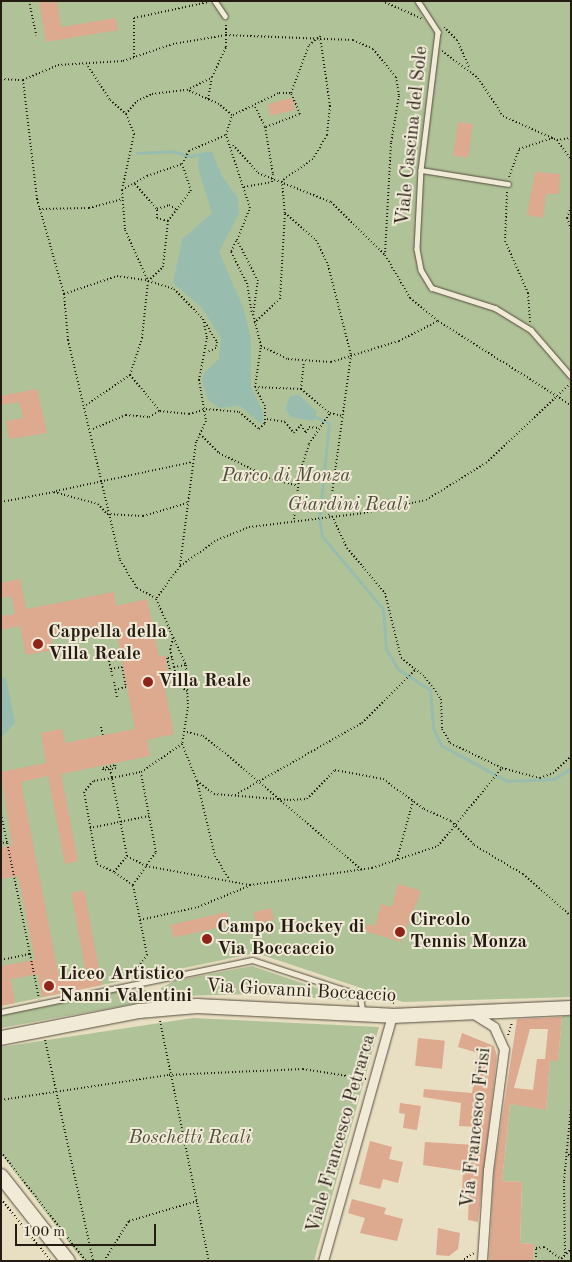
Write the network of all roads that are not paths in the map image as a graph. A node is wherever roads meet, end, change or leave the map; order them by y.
1 (214, 1) edge
2 (418, 1) edge
3 (225, 16) road end
4 (421, 170) junction
5 (508, 184) road end
6 (571, 376) edge
7 (571, 1008) edge
8 (394, 1009) junction
9 (1, 1012) edge
10 (472, 1013) junction
11 (363, 1014) junction
12 (1, 1038) edge
13 (1, 1176) edge
14 (482, 1257) edge
15 (68, 1261) edge
16 (323, 1261) edge

1 - 3 lane
2 - 4 lane, Viale Cascina del Sole
4 - 5 lane
4 - 6 lane, Viale Cascina del Sole
7 - 10 main road, Via Giovanni Boccaccio
8 - 10 main road, Via Giovanni Boccaccio
8 - 11 main road, Via Giovanni Boccaccio
8 - 16 street, Viale Francesco Petrarca
9 - 11 lane
10 - 14 street, Via Francesco Frisi
11 - 12 main road, Via Giovanni Boccaccio
13 - 15 main road

